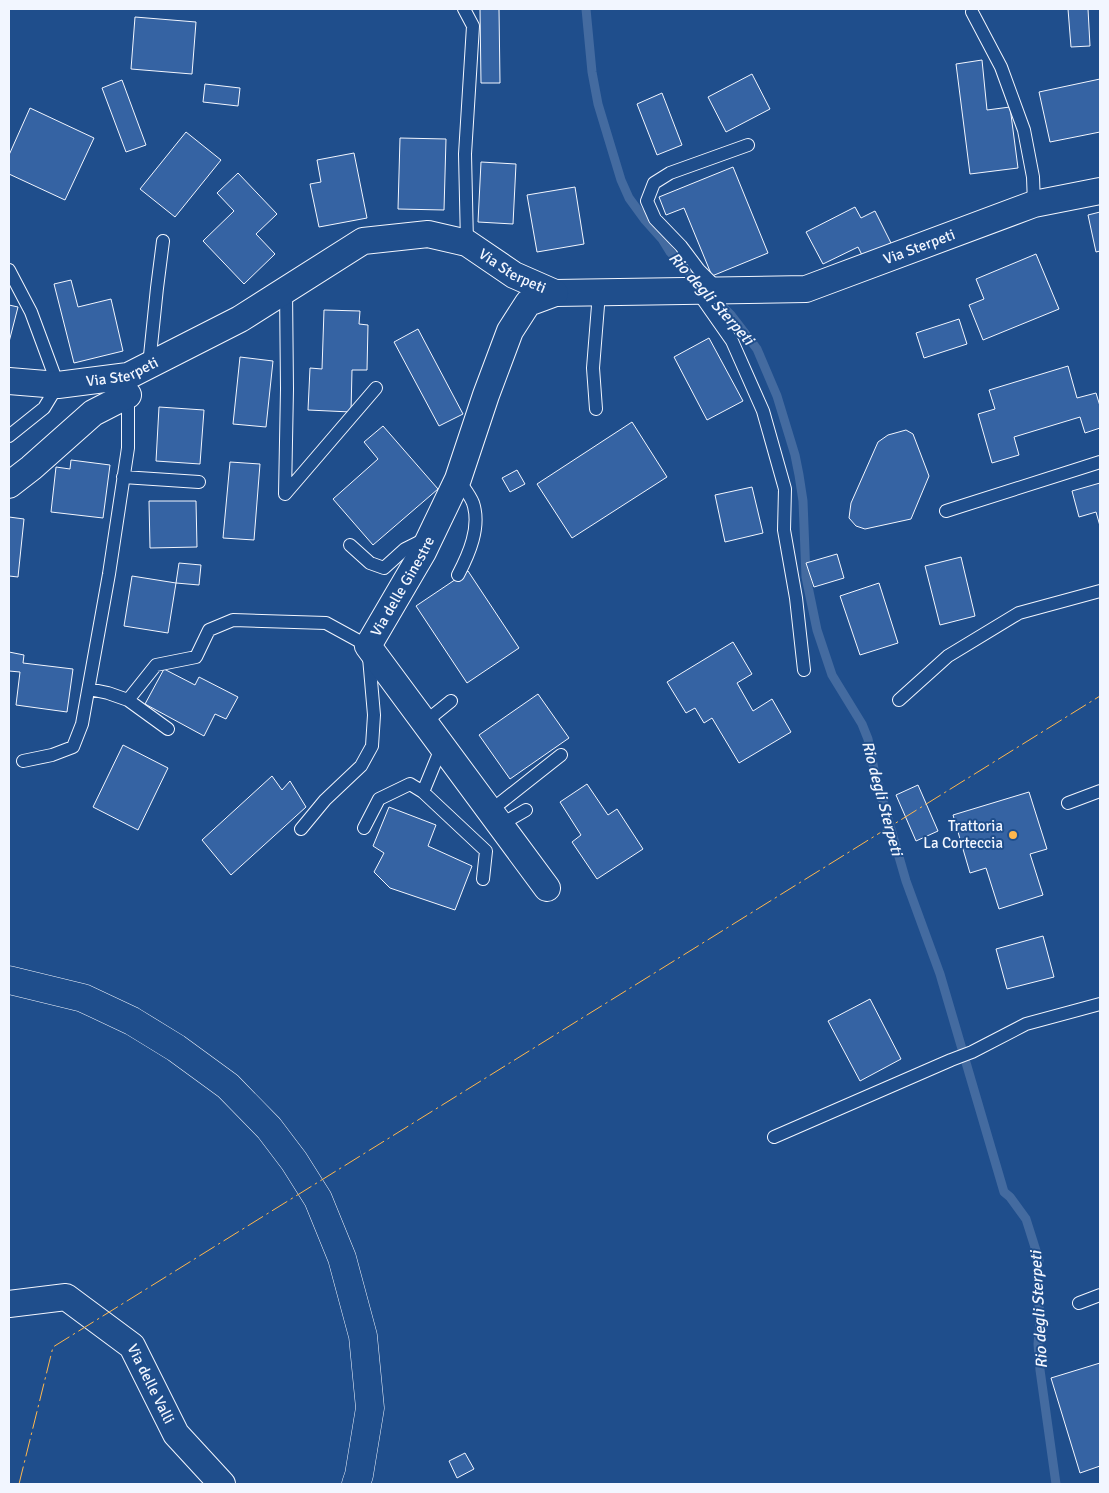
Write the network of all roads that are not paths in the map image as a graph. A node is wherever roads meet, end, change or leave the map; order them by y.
1 (464, 9) edge
2 (972, 12) dead end
3 (748, 145) dead end
4 (1100, 191) edge
5 (1034, 204) junction
6 (163, 241) dead end
7 (466, 243) junction
8 (9, 270) edge
9 (286, 290) junction
10 (709, 291) junction
11 (554, 293) junction
12 (599, 293) junction
13 (135, 379) junction
14 (9, 381) edge
15 (58, 385) junction
16 (376, 388) dead end
17 (596, 410) dead end
18 (9, 436) edge
19 (1100, 462) edge
20 (124, 477) junction
21 (458, 479) junction
22 (200, 482) dead end
23 (9, 485) edge
24 (946, 511) dead end
25 (432, 535) junction
26 (350, 545) dead end
27 (458, 575) dead end
28 (1100, 591) edge
29 (368, 646) junction
30 (804, 670) dead end
31 (89, 689) junction
32 (128, 700) junction
33 (899, 700) dead end
34 (451, 701) dead end
35 (425, 722) junction
36 (168, 729) dead end
37 (442, 746) junction
38 (561, 755) dead end
39 (23, 761) dead end
40 (1100, 791) edge
41 (423, 792) junction
42 (1068, 803) dead end
43 (526, 810) dead end
44 (495, 818) junction
45 (364, 828) dead end
46 (301, 829) dead end
47 (483, 879) dead end
48 (547, 888) dead end
49 (9, 980) edge
50 (1100, 1004) edge
51 (774, 1137) dead end
52 (1100, 1295) edge
53 (1079, 1303) dead end
54 (9, 1304) edge
55 (222, 1484) edge
56 (356, 1484) edge

1 - 7 lane
2 - 5 lane
3 - 10 lane
4 - 5 street, Via Sterpeti
5 - 10 street, Via Sterpeti
6 - 13 lane
7 - 9 street, Via Sterpeti
7 - 11 street, Via Sterpeti
8 - 15 lane
9 - 13 street, Via Sterpeti
9 - 16 lane
10 - 12 street, Via Sterpeti
10 - 30 lane
11 - 12 street, Via Sterpeti
11 - 21 street, Via delle Ginestre
12 - 17 lane
13 - 15 street, Via Sterpeti
13 - 20 lane
13 - 23 street
14 - 15 street, Via Sterpeti
15 - 18 lane
19 - 24 lane
20 - 22 lane
20 - 31 lane
21 - 25 street, Via delle Ginestre
21 - 27 lane
25 - 26 lane
25 - 29 street, Via delle Ginestre
28 - 33 lane
29 - 32 lane
29 - 35 street, Via delle Ginestre
29 - 46 lane
31 - 32 lane
31 - 39 lane
32 - 36 lane
34 - 35 lane
35 - 37 street, Via delle Ginestre
37 - 41 lane
37 - 44 street, Via delle Ginestre
38 - 44 lane
40 - 42 lane
41 - 45 lane
41 - 47 lane
43 - 44 lane
44 - 48 street, Via delle Ginestre
49 - 56 highway
50 - 51 lane
52 - 53 lane
54 - 55 street, Via delle Valli

